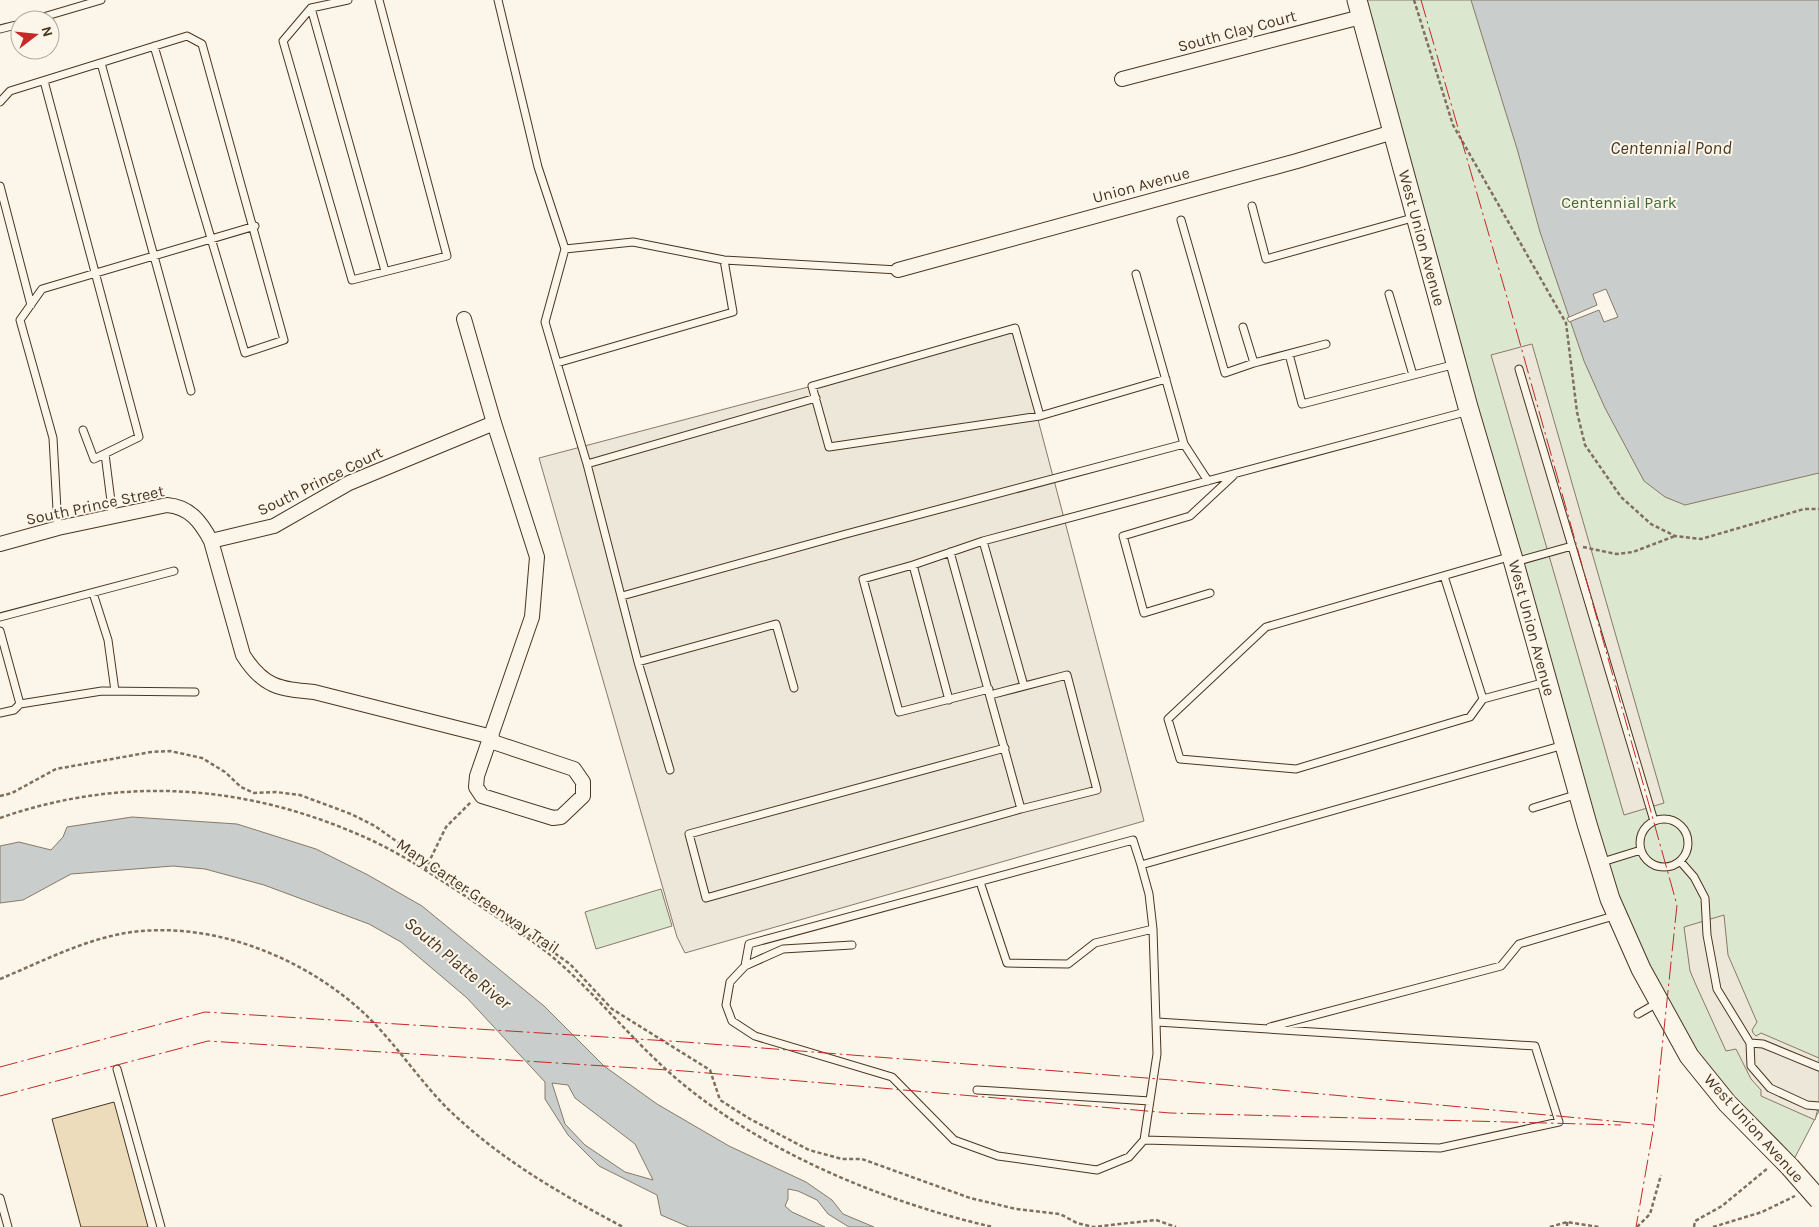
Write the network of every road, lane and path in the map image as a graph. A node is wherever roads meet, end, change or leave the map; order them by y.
1 (102, 0) edge
2 (348, 0) edge
3 (379, 0) edge
4 (498, 0) edge
5 (1414, 0) edge
6 (311, 8) junction
7 (1359, 8) edge
8 (60, 12) edge
9 (154, 46) junction
10 (101, 63) junction
11 (1122, 80) dead end
12 (44, 81) junction
13 (0, 102) edge
14 (1393, 132) junction
15 (0, 186) edge
16 (1252, 206) dead end
17 (1416, 217) junction
18 (1182, 220) dead end
19 (254, 226) junction
20 (211, 239) junction
21 (565, 249) junction
22 (153, 256) junction
23 (724, 260) junction
24 (898, 270) joint
25 (385, 272) junction
26 (95, 274) junction
27 (1136, 274) dead end
28 (1389, 294) dead end
29 (31, 305) junction
30 (464, 319) dead end
31 (1243, 327) dead end
32 (1326, 344) dead end
33 (1289, 354) junction
34 (557, 363) junction
35 (1254, 363) junction
36 (1456, 364) junction
37 (1519, 369) dead end
38 (1413, 375) junction
39 (1166, 379) junction
40 (191, 391) dead end
41 (816, 398) junction
42 (1469, 411) junction
43 (1040, 416) junction
44 (494, 423) junction
45 (84, 430) dead end
46 (1184, 444) junction
47 (105, 454) junction
48 (587, 464) junction
49 (1235, 474) junction
50 (1208, 481) junction
51 (1819, 508) edge
52 (113, 517) junction
53 (58, 528) junction
54 (1675, 536) junction
55 (211, 541) junction
56 (983, 541) junction
57 (0, 544) edge
58 (1572, 546) junction
59 (950, 552) junction
60 (1512, 559) junction
61 (913, 565) junction
62 (174, 571) dead end
63 (1444, 576) junction
64 (93, 593) junction
65 (1210, 593) dead end
66 (622, 596) junction
67 (0, 617) edge
68 (0, 631) edge
69 (638, 662) junction
70 (1546, 682) junction
71 (1024, 686) junction
72 (794, 688) dead end
73 (115, 691) junction
74 (195, 692) dead end
75 (990, 692) junction
76 (1483, 699) junction
77 (949, 700) junction
78 (20, 704) junction
79 (0, 713) edge
80 (491, 738) junction
81 (1564, 745) junction
82 (1005, 748) junction
83 (670, 770) dead end
84 (1578, 794) junction
85 (0, 796) edge
86 (482, 796) junction
87 (1533, 808) dead end
88 (1021, 809) junction
89 (0, 818) edge
90 (1654, 821) junction
91 (1641, 850) junction
92 (424, 861) dead end
93 (1680, 861) junction
94 (1599, 863) junction
95 (1141, 865) junction
96 (434, 867) dead end
97 (425, 870) junction
98 (980, 882) junction
99 (1617, 915) junction
100 (1153, 929) junction
101 (852, 945) dead end
102 (745, 966) junction
103 (0, 979) edge
104 (1660, 1002) junction
105 (1638, 1014) dead end
106 (1157, 1022) junction
107 (1264, 1028) junction
108 (1750, 1043) junction
109 (1819, 1066) edge
110 (117, 1069) dead end
111 (976, 1090) dead end
112 (1150, 1102) junction
113 (1819, 1106) edge
114 (1144, 1140) junction
115 (1781, 1167) junction
116 (1661, 1175) dead end
117 (1800, 1192) dead end
118 (0, 1198) edge
119 (1819, 1200) edge
120 (1567, 1222) junction
121 (8, 1227) edge
122 (161, 1227) edge
123 (623, 1227) edge
124 (993, 1227) edge
125 (1176, 1227) edge
126 (1550, 1227) edge
127 (1567, 1227) edge
128 (1599, 1227) edge
129 (1637, 1227) edge
130 (1694, 1227) edge
131 (1713, 1227) edge

1 - 8 lane
2 - 6 lane
3 - 25 lane
4 - 21 lane
5 - 54 path
6 - 25 lane
6 - 25 lane
7 - 11 street, South Clay Court
7 - 14 street, West Union Avenue
9 - 10 lane
9 - 19 lane
9 - 20 lane
10 - 12 lane
10 - 22 lane
12 - 13 lane
12 - 26 lane
14 - 17 street, West Union Avenue
14 - 24 street, Union Avenue
15 - 29 lane
16 - 17 lane
17 - 36 street, West Union Avenue
18 - 35 lane
19 - 20 lane
19 - 20 lane
20 - 22 lane
21 - 23 lane
21 - 34 lane
22 - 26 lane
22 - 40 lane
23 - 24 lane
23 - 34 lane
26 - 29 lane
26 - 47 lane
27 - 39 lane
28 - 38 lane
29 - 53 lane
30 - 44 street
31 - 35 lane
32 - 33 lane
33 - 35 lane
33 - 38 lane
34 - 48 lane
36 - 38 lane
36 - 42 street, West Union Avenue
37 - 58 lane
39 - 43 lane
39 - 46 lane
41 - 43 lane
41 - 43 lane
41 - 48 lane
42 - 49 lane
42 - 60 street, West Union Avenue
44 - 55 street, South Prince Court
44 - 80 street
45 - 47 lane
46 - 50 lane
46 - 66 lane
47 - 52 lane
48 - 66 lane
49 - 50 lane
49 - 65 lane
50 - 56 lane
51 - 54 path
52 - 53 street, South Prince Street
52 - 55 street, South Prince Street
53 - 57 street, South Prince Street
54 - 58 path
55 - 80 street
56 - 59 lane
56 - 71 lane
58 - 60 lane
58 - 90 lane
59 - 61 lane
59 - 75 lane
60 - 63 lane
60 - 70 street, West Union Avenue
61 - 77 lane
61 - 77 lane
62 - 64 lane
63 - 76 lane
63 - 76 lane
64 - 67 lane
64 - 73 lane
66 - 69 lane
68 - 78 lane
69 - 72 lane
69 - 83 lane
70 - 76 lane
70 - 81 street, West Union Avenue
71 - 75 lane
71 - 88 lane
73 - 74 lane
73 - 78 lane
75 - 77 lane
75 - 82 lane
78 - 79 lane
80 - 86 street
80 - 86 street
81 - 84 street, West Union Avenue
81 - 95 lane
82 - 88 lane
82 - 88 lane
84 - 87 lane
84 - 94 street, West Union Avenue
85 - 92 path
86 - 97 path
89 - 97 path, Mary Carter Greenway Trail
90 - 91 lane
90 - 93 lane
91 - 93 lane
91 - 94 lane
93 - 108 lane
94 - 99 street, West Union Avenue
95 - 98 lane
95 - 100 lane
96 - 125 path
97 - 124 path, Mary Carter Greenway Trail
98 - 100 lane
98 - 102 lane
99 - 104 street, West Union Avenue
99 - 107 lane
100 - 106 lane
101 - 102 lane
102 - 114 lane
103 - 123 path
104 - 105 lane
104 - 115 street, West Union Avenue
106 - 107 lane
106 - 112 lane
107 - 114 lane
108 - 109 lane
108 - 113 lane
110 - 122 lane
111 - 112 lane
112 - 114 lane
115 - 119 street, West Union Avenue, bridge
115 - 130 path
116 - 129 path
117 - 131 path
118 - 121 lane
120 - 126 path
120 - 127 path
120 - 128 path

